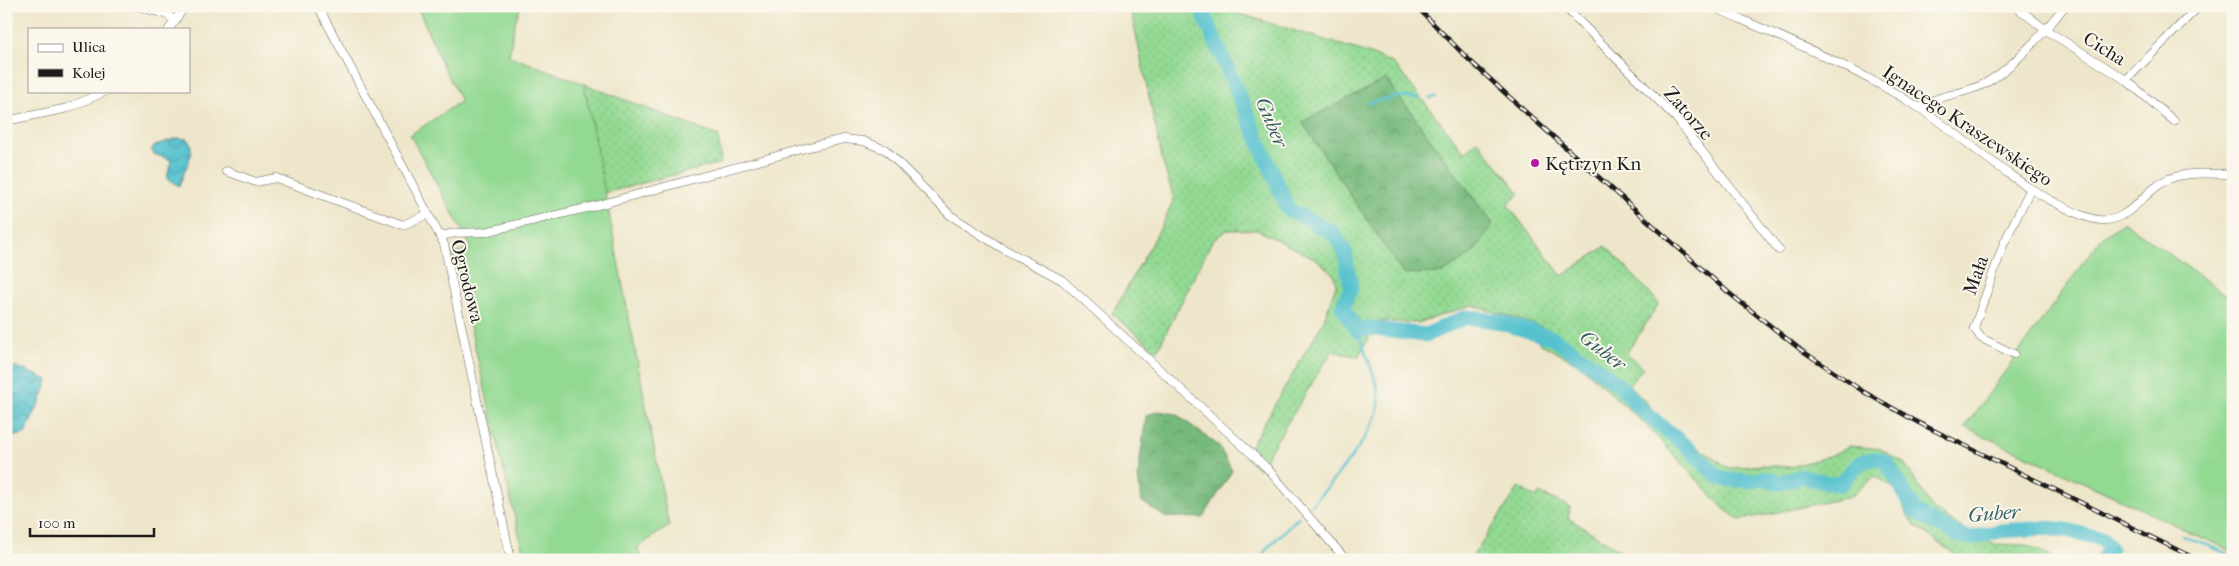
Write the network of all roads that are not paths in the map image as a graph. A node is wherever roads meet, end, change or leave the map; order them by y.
1 (137, 6) edge
2 (185, 6) edge
3 (318, 6) edge
4 (1564, 6) edge
5 (2015, 6) edge
6 (2065, 6) edge
7 (2199, 6) edge
8 (1715, 7) edge
9 (175, 21) junction
10 (170, 28) edge
11 (2046, 30) junction
12 (2126, 80) junction
13 (104, 92) edge
14 (1919, 108) junction
15 (6, 121) edge
16 (2174, 121) dead end
17 (226, 171) dead end
18 (2233, 174) edge
19 (2030, 190) junction
20 (428, 214) junction
21 (440, 236) junction
22 (1779, 250) dead end
23 (2014, 354) dead end
24 (511, 560) edge
25 (1346, 560) edge

1 - 9 street
2 - 9 street
3 - 20 street, Ogrodowa
4 - 22 street, Zatorze
5 - 11 street, Cicha
6 - 11 street
7 - 12 street
8 - 14 street, Ignacego Kraszewskiego
9 - 10 street
11 - 12 street, Cicha
11 - 14 street
12 - 16 street, Cicha
13 - 15 street
14 - 19 street, Ignacego Kraszewskiego
17 - 20 street
18 - 19 street, Ignacego Kraszewskiego
19 - 23 street, Mała
20 - 21 street, Ogrodowa
21 - 24 street, Ogrodowa
21 - 25 street

